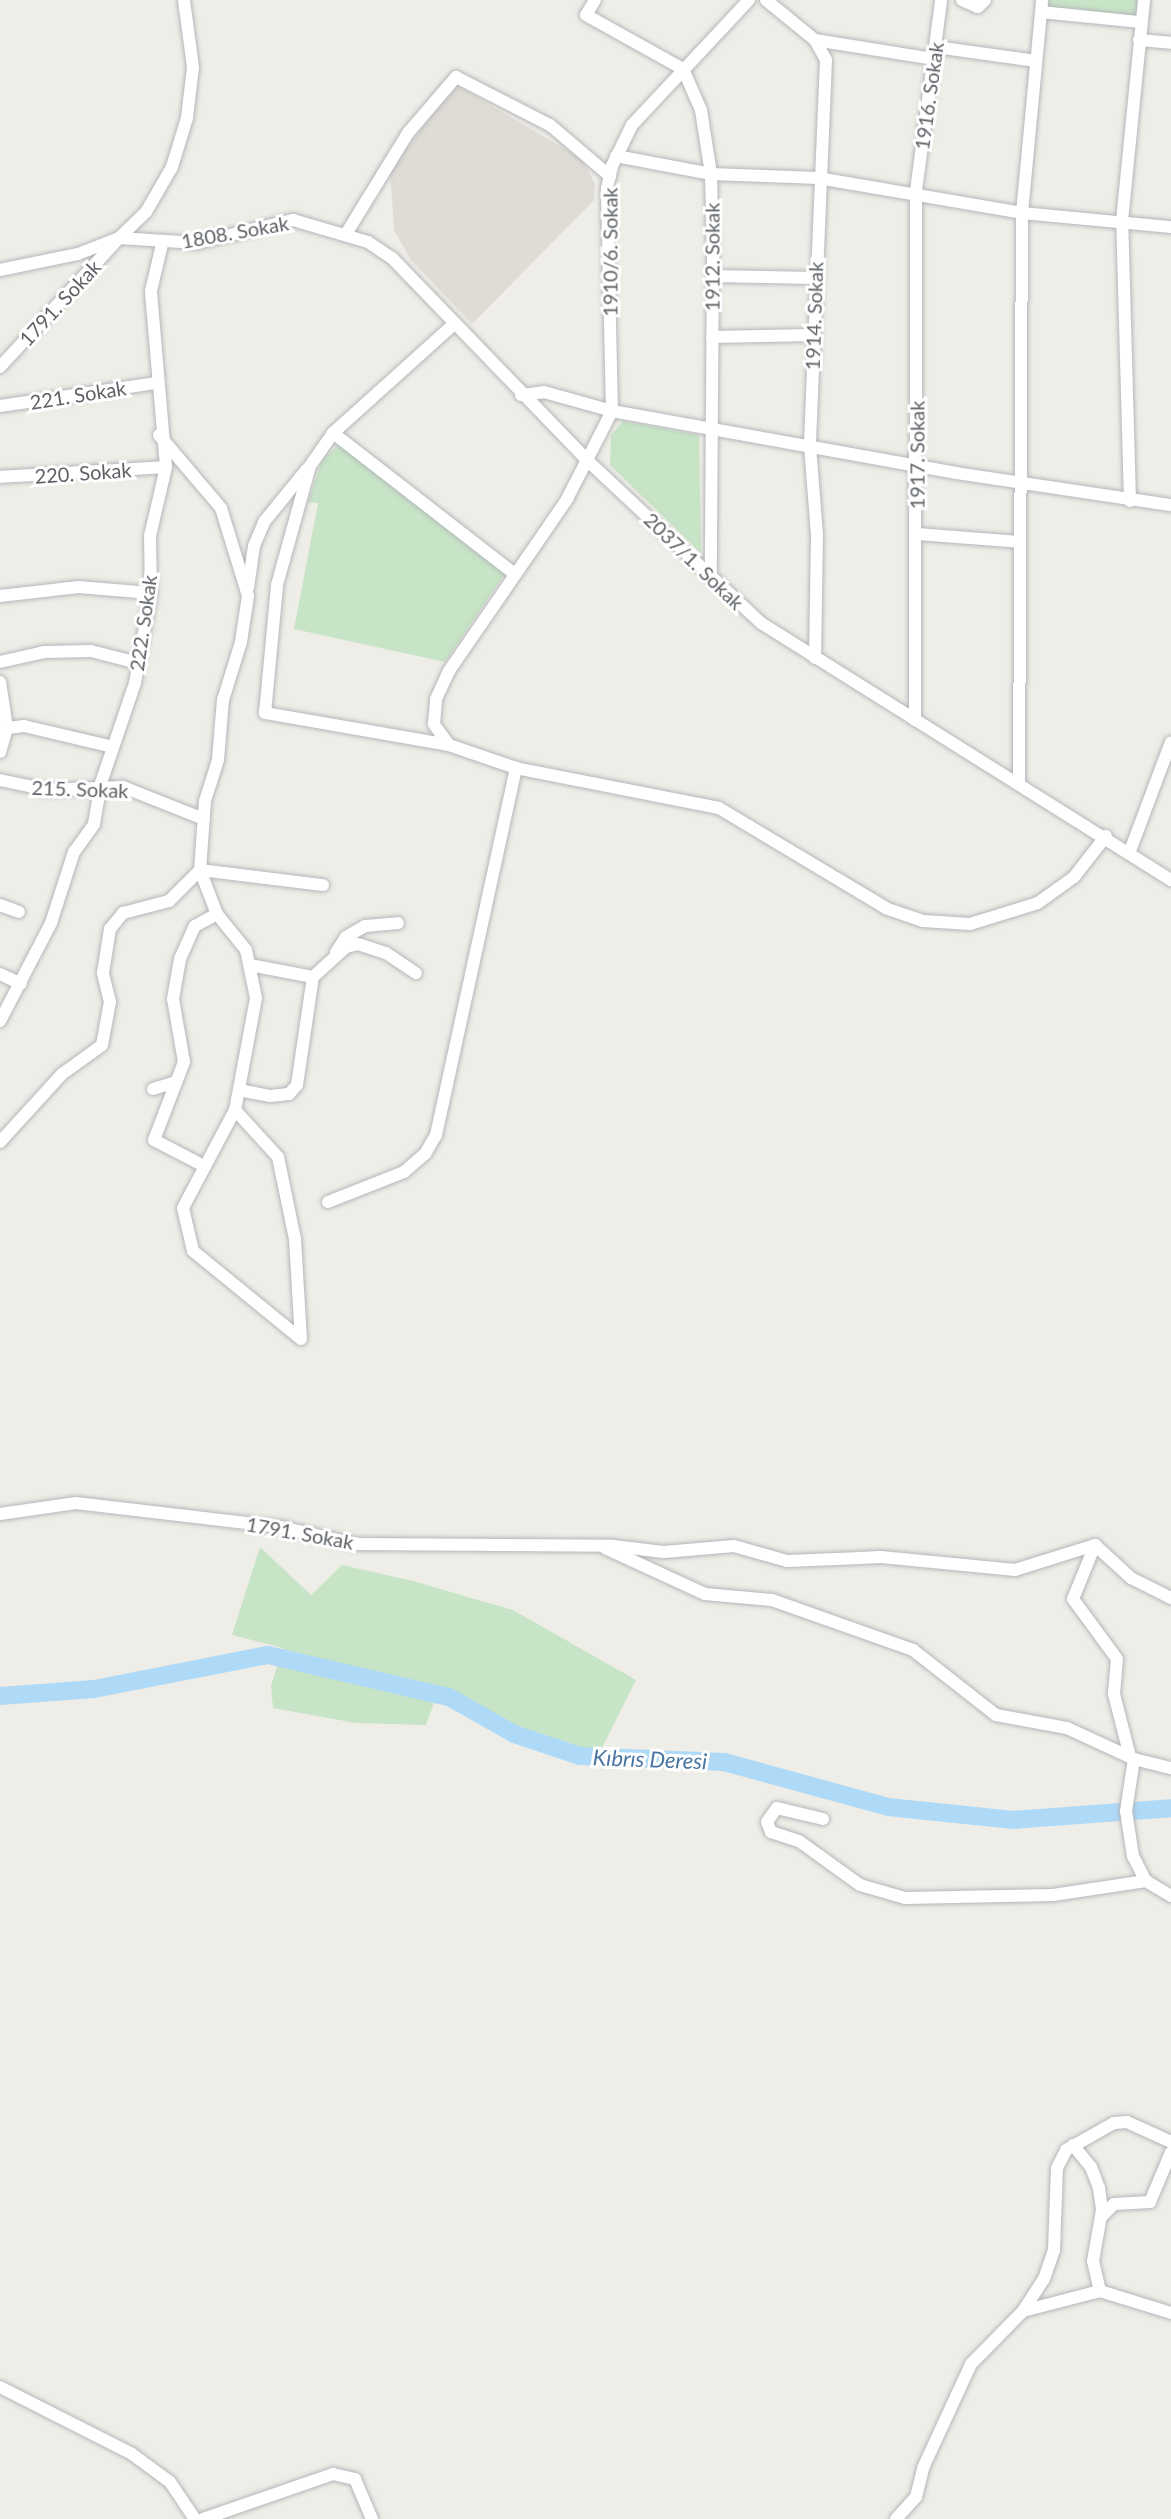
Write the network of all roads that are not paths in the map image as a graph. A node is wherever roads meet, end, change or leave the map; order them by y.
1 (184, 0) edge
2 (595, 0) edge
3 (749, 0) edge
4 (766, 0) edge
5 (941, 0) edge
6 (962, 0) edge
7 (985, 0) edge
8 (1144, 0) edge
9 (1041, 6) edge
10 (1140, 22) junction
11 (815, 40) junction
12 (1139, 40) junction
13 (1171, 43) edge
14 (935, 53) junction
15 (1036, 61) junction
16 (683, 69) junction
17 (616, 156) junction
18 (711, 174) junction
19 (610, 176) junction
20 (818, 178) junction
21 (916, 191) junction
22 (1022, 213) junction
23 (1122, 221) junction
24 (303, 222) joint
25 (1171, 227) edge
26 (346, 234) junction
27 (119, 238) junction
28 (162, 244) junction
29 (0, 270) edge
30 (713, 276) junction
31 (815, 278) junction
32 (455, 323) junction
33 (813, 335) junction
34 (712, 337) junction
35 (0, 367) edge
36 (155, 383) junction
37 (521, 395) junction
38 (0, 406) edge
39 (612, 411) junction
40 (710, 429) junction
41 (333, 433) junction
42 (159, 435) junction
43 (810, 446) junction
44 (589, 462) junction
45 (310, 466) junction
46 (917, 466) junction
47 (166, 467) junction
48 (0, 477) edge
49 (1020, 483) junction
50 (1130, 501) junction
51 (1171, 505) edge
52 (917, 534) junction
53 (1020, 542) junction
54 (515, 574) junction
55 (711, 578) junction
56 (151, 593) junction
57 (0, 596) edge
58 (248, 596) junction
59 (815, 658) junction
60 (0, 662) edge
61 (138, 663) junction
62 (0, 682) edge
63 (915, 720) junction
64 (4, 729) edge
65 (1171, 742) edge
66 (449, 745) junction
67 (113, 747) junction
68 (0, 752) edge
69 (516, 768) junction
70 (0, 780) edge
71 (1019, 783) junction
72 (100, 788) junction
73 (204, 819) junction
74 (1106, 836) junction
75 (1130, 851) junction
76 (200, 870) junction
77 (1171, 880) edge
78 (323, 885) dead end
79 (0, 905) edge
80 (19, 912) dead end
81 (217, 914) junction
82 (398, 923) dead end
83 (335, 955) junction
84 (250, 965) junction
85 (416, 973) dead end
86 (0, 974) edge
87 (313, 977) junction
88 (21, 984) junction
89 (0, 1021) edge
90 (176, 1082) junction
91 (153, 1089) dead end
92 (239, 1090) junction
93 (235, 1110) junction
94 (0, 1142) edge
95 (204, 1166) junction
96 (328, 1202) dead end
97 (0, 1514) edge
98 (1095, 1545) junction
99 (602, 1547) junction
100 (1171, 1598) edge
101 (1132, 1758) junction
102 (1171, 1768) edge
103 (823, 1819) dead end
104 (1146, 1881) junction
105 (1171, 1896) edge
106 (1171, 2142) edge
107 (1073, 2145) junction
108 (1171, 2152) edge
109 (1101, 2217) junction
110 (1100, 2291) junction
111 (1023, 2311) junction
112 (1171, 2313) edge
113 (0, 2387) edge
114 (195, 2519) edge
115 (203, 2519) edge
116 (372, 2519) edge
117 (896, 2519) edge

1 - 27 street, 1791. Sokak
2 - 16 street
3 - 16 street, 1910/6. Sokak
4 - 11 street
5 - 14 street, 1916. Sokak
6 - 7 street
8 - 10 street
9 - 10 street
9 - 15 street
10 - 12 street
11 - 14 street
11 - 20 street, 1914. Sokak
12 - 13 street
12 - 23 street
14 - 15 street
14 - 21 street, 1916. Sokak
15 - 22 street
16 - 17 street, 1910/6. Sokak
16 - 18 street, 1912. Sokak
17 - 18 street
17 - 19 street, 1910/6. Sokak
18 - 20 street
18 - 30 street, 1912. Sokak
19 - 26 street
19 - 39 street, 1910/6. Sokak
20 - 21 street
20 - 31 street, 1914. Sokak
21 - 22 street
21 - 46 street, 1917. Sokak
22 - 23 street
22 - 49 street
23 - 25 street
23 - 50 street
24 - 26 street, 2037/1. Sokak
24 - 28 street, 1808. Sokak
26 - 32 street, 2037/1. Sokak
27 - 28 street, 1808. Sokak
27 - 29 street, 1791. Sokak
27 - 35 street, 1791. Sokak
28 - 36 street, 222. Sokak
30 - 31 street
30 - 34 street, 1912. Sokak
31 - 33 street, 1914. Sokak
32 - 37 street, 2037/1. Sokak
32 - 41 street
33 - 34 street
33 - 43 street, 1914. Sokak
34 - 40 street, 1912. Sokak
36 - 38 street, 221. Sokak
36 - 42 street, 222. Sokak
37 - 39 street
37 - 44 street, 2037/1. Sokak
39 - 40 street
39 - 44 street
40 - 43 street
40 - 55 street, 1912. Sokak
41 - 45 street
41 - 54 street
42 - 47 street, 222. Sokak
42 - 58 street
43 - 46 street
43 - 59 street, 1914. Sokak
44 - 54 street
44 - 55 street, 2037/1. Sokak
45 - 58 street
45 - 66 street
46 - 49 street
46 - 52 street, 1917. Sokak
47 - 48 street, 220. Sokak
47 - 56 street, 222. Sokak
49 - 50 street
49 - 53 street
50 - 51 street
52 - 53 street
52 - 63 street, 1917. Sokak
53 - 71 street
54 - 66 street
55 - 59 street, 2037/1. Sokak
56 - 57 street
56 - 61 street, 222. Sokak
58 - 73 street
59 - 63 street, 2037/1. Sokak
60 - 61 street
61 - 67 street, 222. Sokak
62 - 64 street
63 - 71 street, 2037/1. Sokak
64 - 67 street
64 - 68 street
65 - 75 street
66 - 69 street
67 - 72 street, 222. Sokak
69 - 74 street
69 - 96 street
70 - 72 street, 215. Sokak
71 - 74 street, 2037/1. Sokak
72 - 73 street, 215. Sokak
72 - 88 street, 222. Sokak
73 - 76 street
74 - 75 street, 2037/1. Sokak
75 - 77 street, 2037/1. Sokak
76 - 78 street
76 - 81 street
76 - 94 street
79 - 80 street
81 - 84 street
81 - 90 street
82 - 83 street
83 - 85 street
83 - 87 street
84 - 87 street
84 - 92 street
86 - 88 street
87 - 92 street
88 - 89 street
90 - 91 street
90 - 95 street
92 - 93 street
93 - 95 street
93 - 95 street
97 - 99 street, 1791. Sokak
98 - 99 street, 1791. Sokak
98 - 100 street
98 - 101 street
99 - 101 street
101 - 102 street
101 - 104 street
103 - 104 street
104 - 105 street
106 - 107 street
107 - 109 street
107 - 111 street
108 - 109 street
109 - 110 street
110 - 111 street
110 - 112 street
111 - 117 street
113 - 114 street
115 - 116 street

